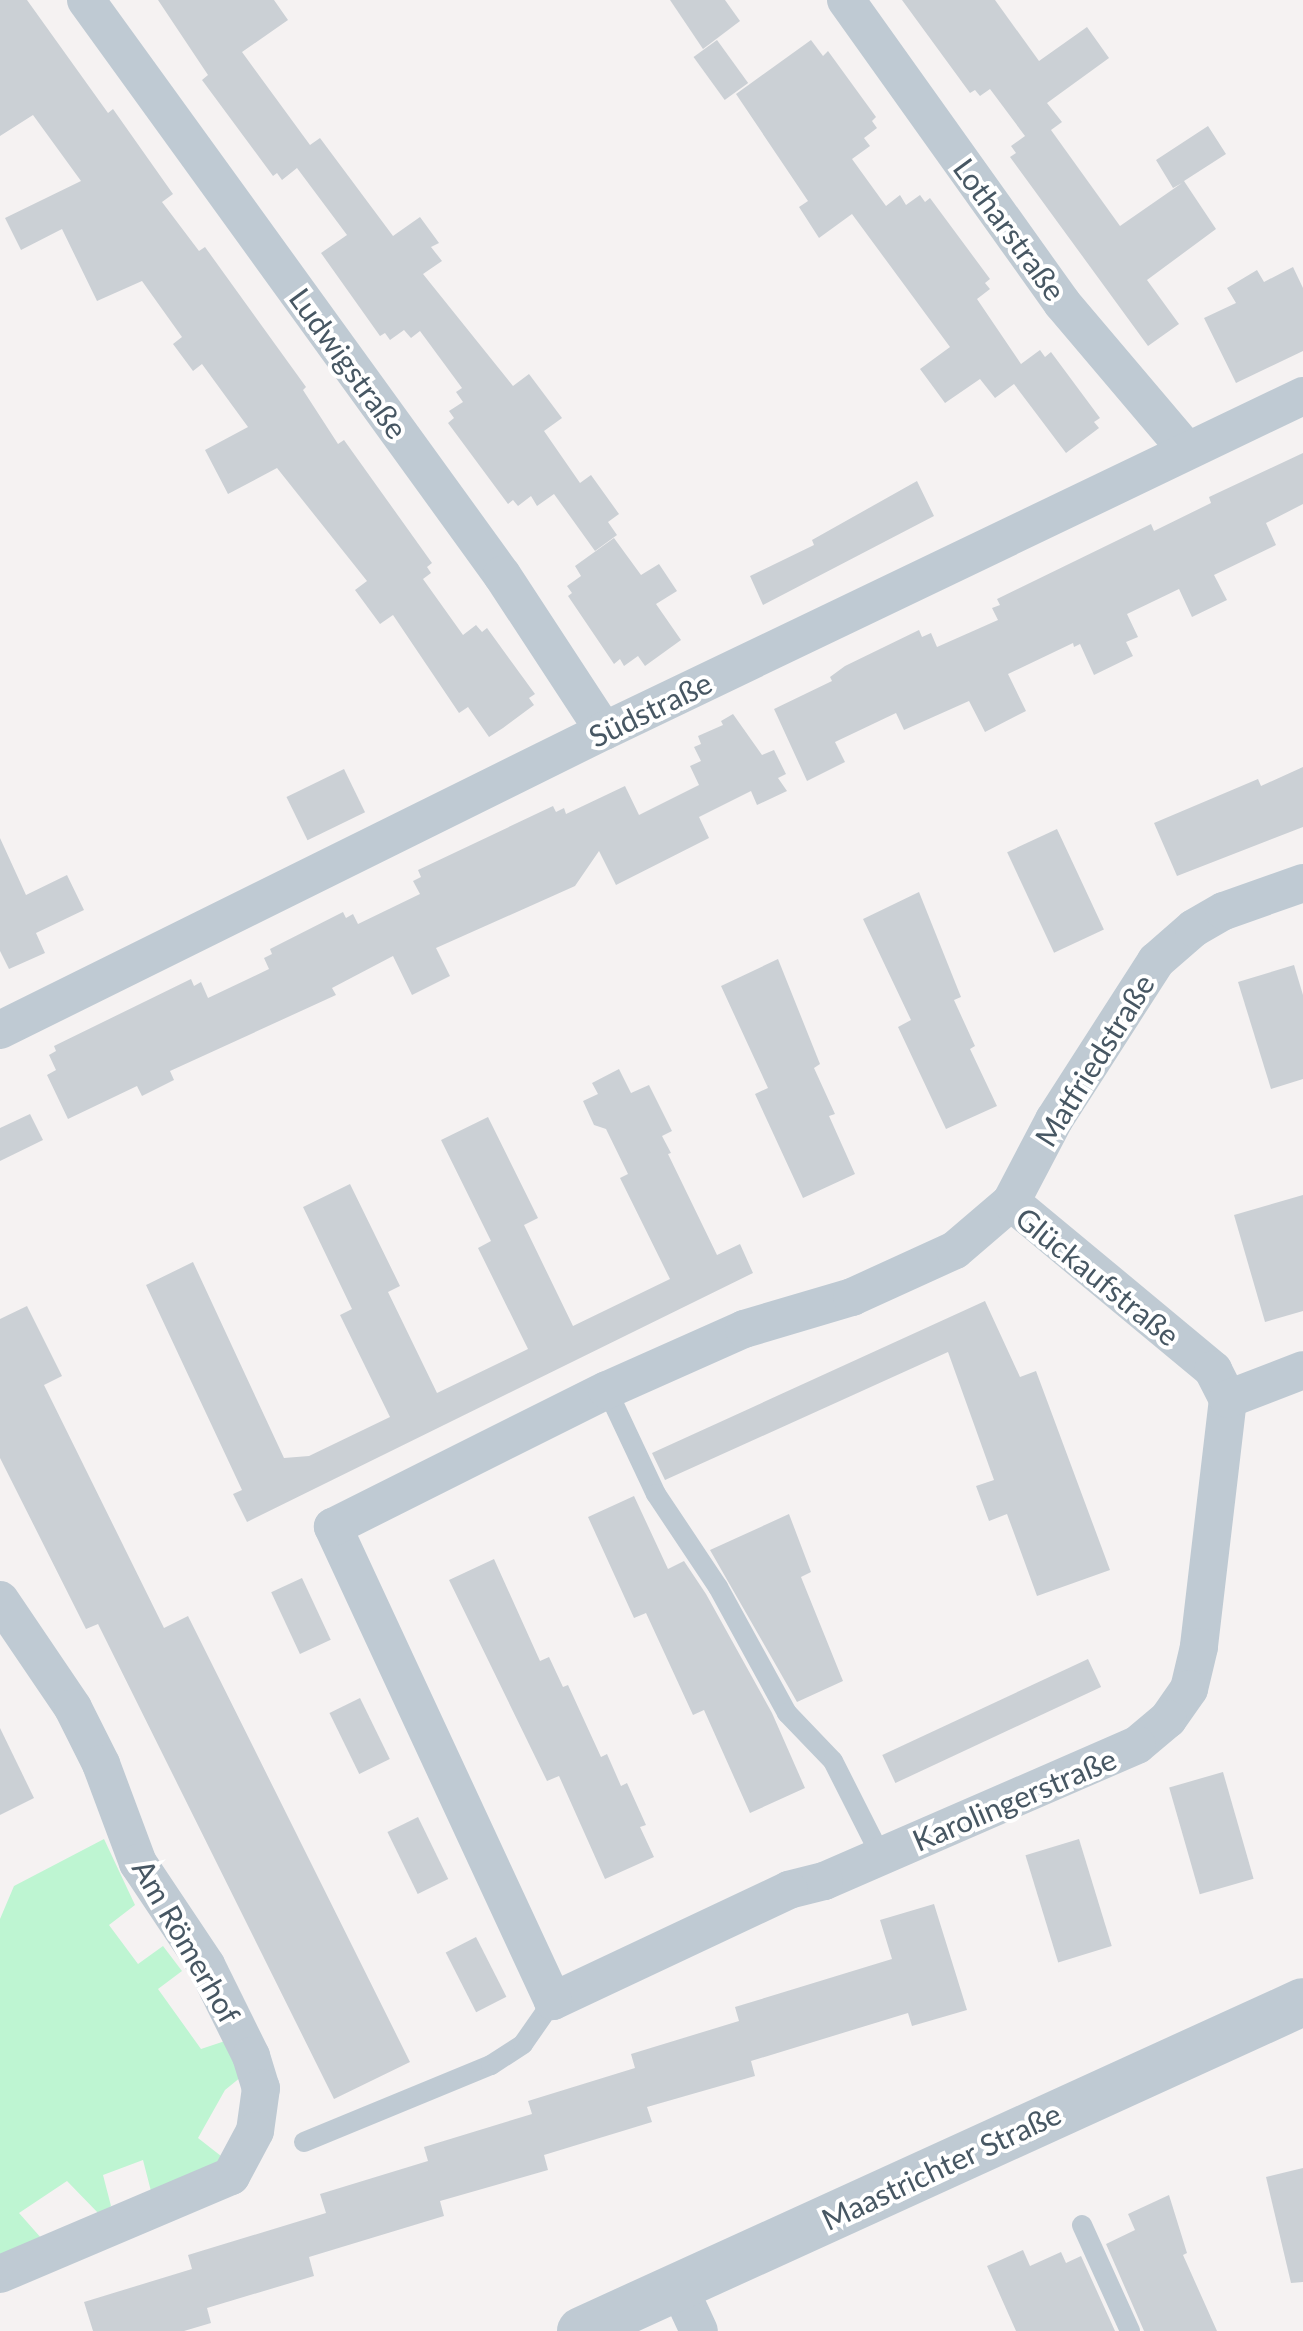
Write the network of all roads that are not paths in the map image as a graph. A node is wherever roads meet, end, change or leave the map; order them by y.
1 (86, 0) edge
2 (846, 0) edge
3 (1303, 396) edge
4 (1186, 450) junction
5 (604, 731) junction
6 (1303, 883) edge
7 (0, 1030) edge
8 (1010, 1202) junction
9 (1303, 1370) edge
10 (607, 1390) junction
11 (1228, 1400) junction
12 (0, 1600) edge
13 (881, 1856) junction
14 (552, 2000) junction
15 (1303, 2002) edge
16 (304, 2142) dead end
17 (1082, 2225) dead end
18 (0, 2274) edge
19 (679, 2288) junction
20 (581, 2331) edge
21 (699, 2331) edge
22 (1130, 2331) edge

1 - 5 street, Ludwigstraße
2 - 4 street, Lotharstraße
3 - 4 street, Südstraße
4 - 5 street, Südstraße
5 - 7 street, Südstraße
6 - 8 street, Matfriedstraße
8 - 10 street, Glückaufstraße
8 - 11 street, Glückaufstraße
9 - 11 street
10 - 13 lane
10 - 14 street, Glückaufstraße
11 - 13 street, Karolingerstraße
12 - 18 street, Am Römerhof
13 - 14 street, Karolingerstraße
14 - 16 lane
15 - 19 street, Maastrichter Straße
17 - 22 lane
19 - 20 street, Maastrichter Straße
19 - 21 street

